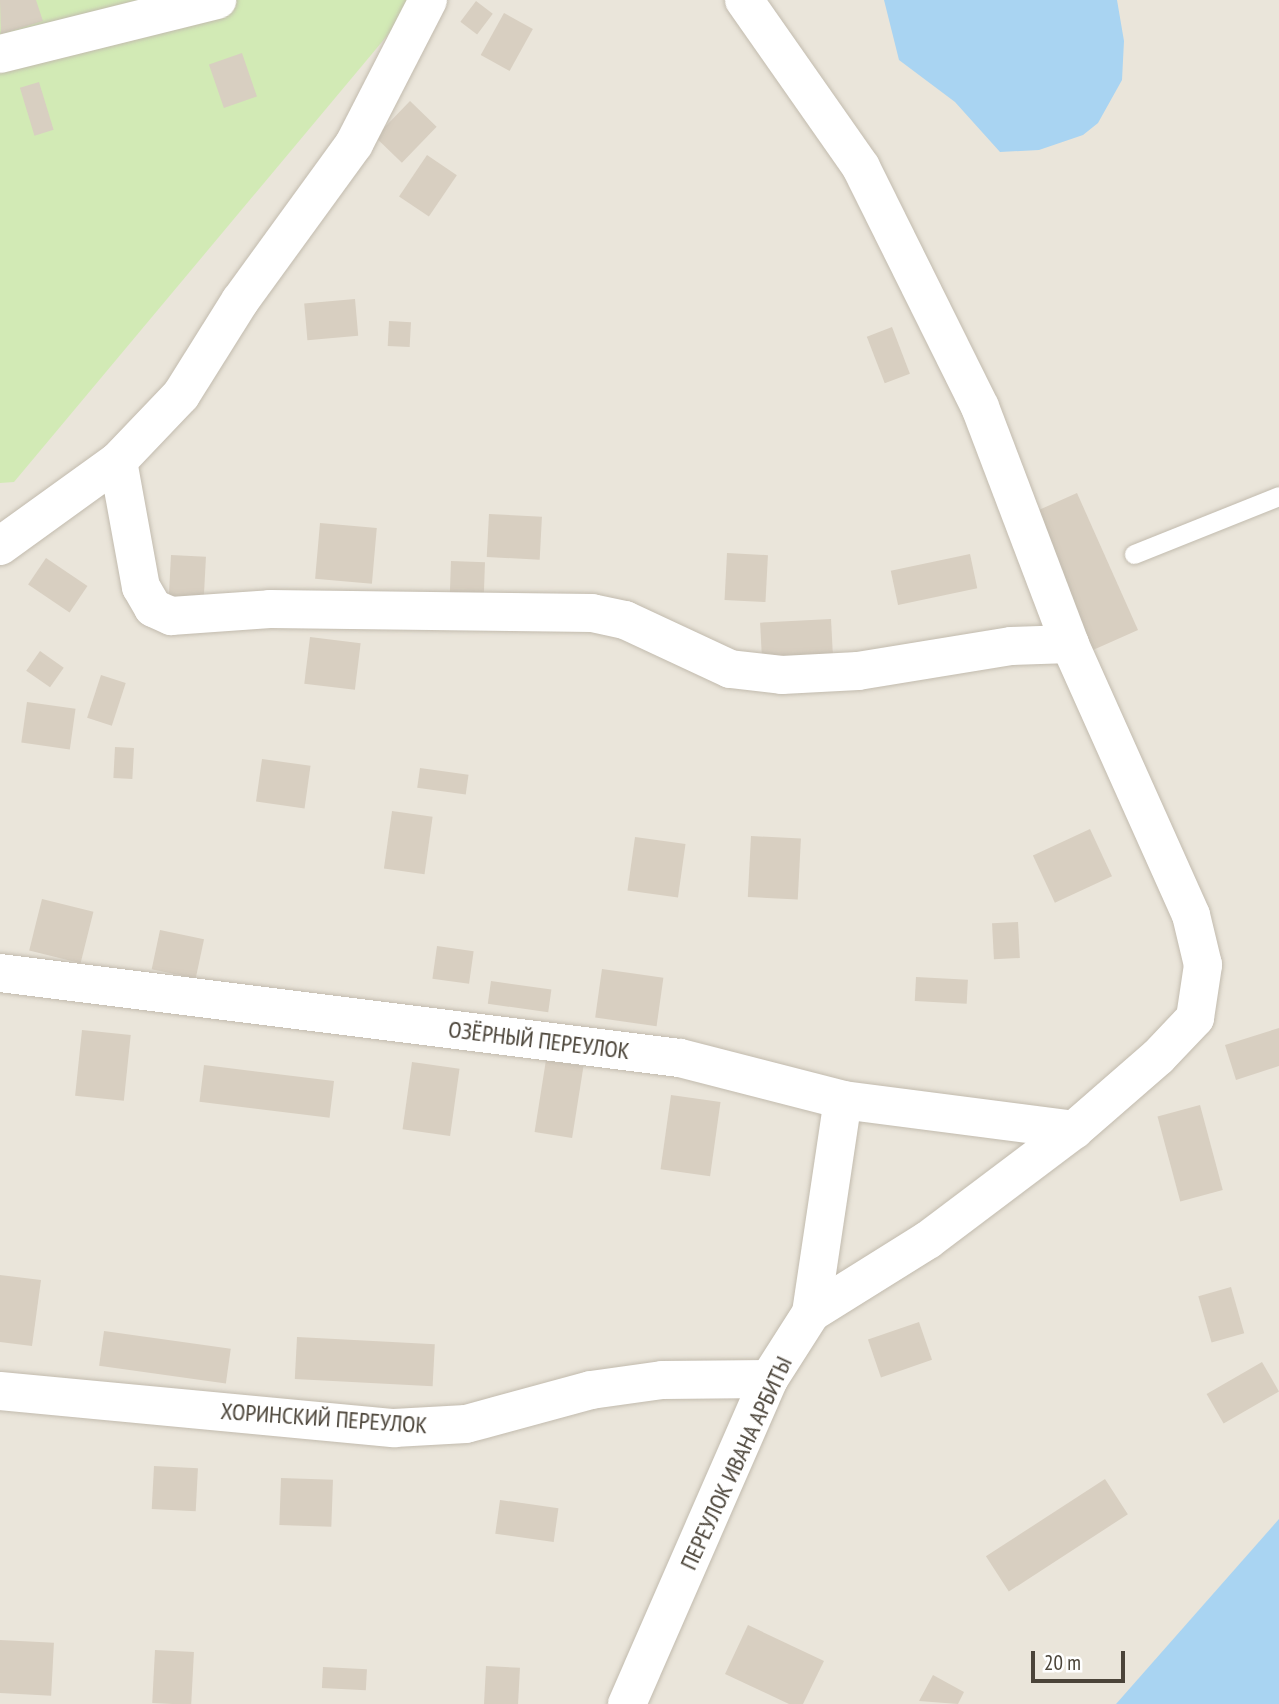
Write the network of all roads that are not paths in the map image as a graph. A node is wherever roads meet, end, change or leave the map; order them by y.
1 (217, 0) edge
2 (428, 0) edge
3 (744, 0) edge
4 (0, 54) edge
5 (118, 461) junction
6 (1279, 496) edge
7 (0, 546) edge
8 (1134, 554) dead end
9 (1070, 644) junction
10 (0, 973) edge
11 (844, 1100) junction
12 (1074, 1130) junction
13 (811, 1313) junction
14 (769, 1379) junction
15 (0, 1391) edge
16 (627, 1704) edge

1 - 4 street
2 - 5 street
3 - 9 street, ПЕРЕУЛОК ИВАНА АРБИТЫ
5 - 7 street
5 - 9 street
6 - 8 lane
9 - 12 street, ПЕРЕУЛОК ИВАНА АРБИТЫ
10 - 11 street, ОЗЁРНЫЙ ПЕРЕУЛОК
11 - 12 street, ОЗЁРНЫЙ ПЕРЕУЛОК
11 - 13 street
12 - 13 street, ПЕРЕУЛОК ИВАНА АРБИТЫ
13 - 14 street, ПЕРЕУЛОК ИВАНА АРБИТЫ
14 - 15 street, ХОРИНСКИЙ ПЕРЕУЛОК
14 - 16 street, ПЕРЕУЛОК ИВАНА АРБИТЫ

